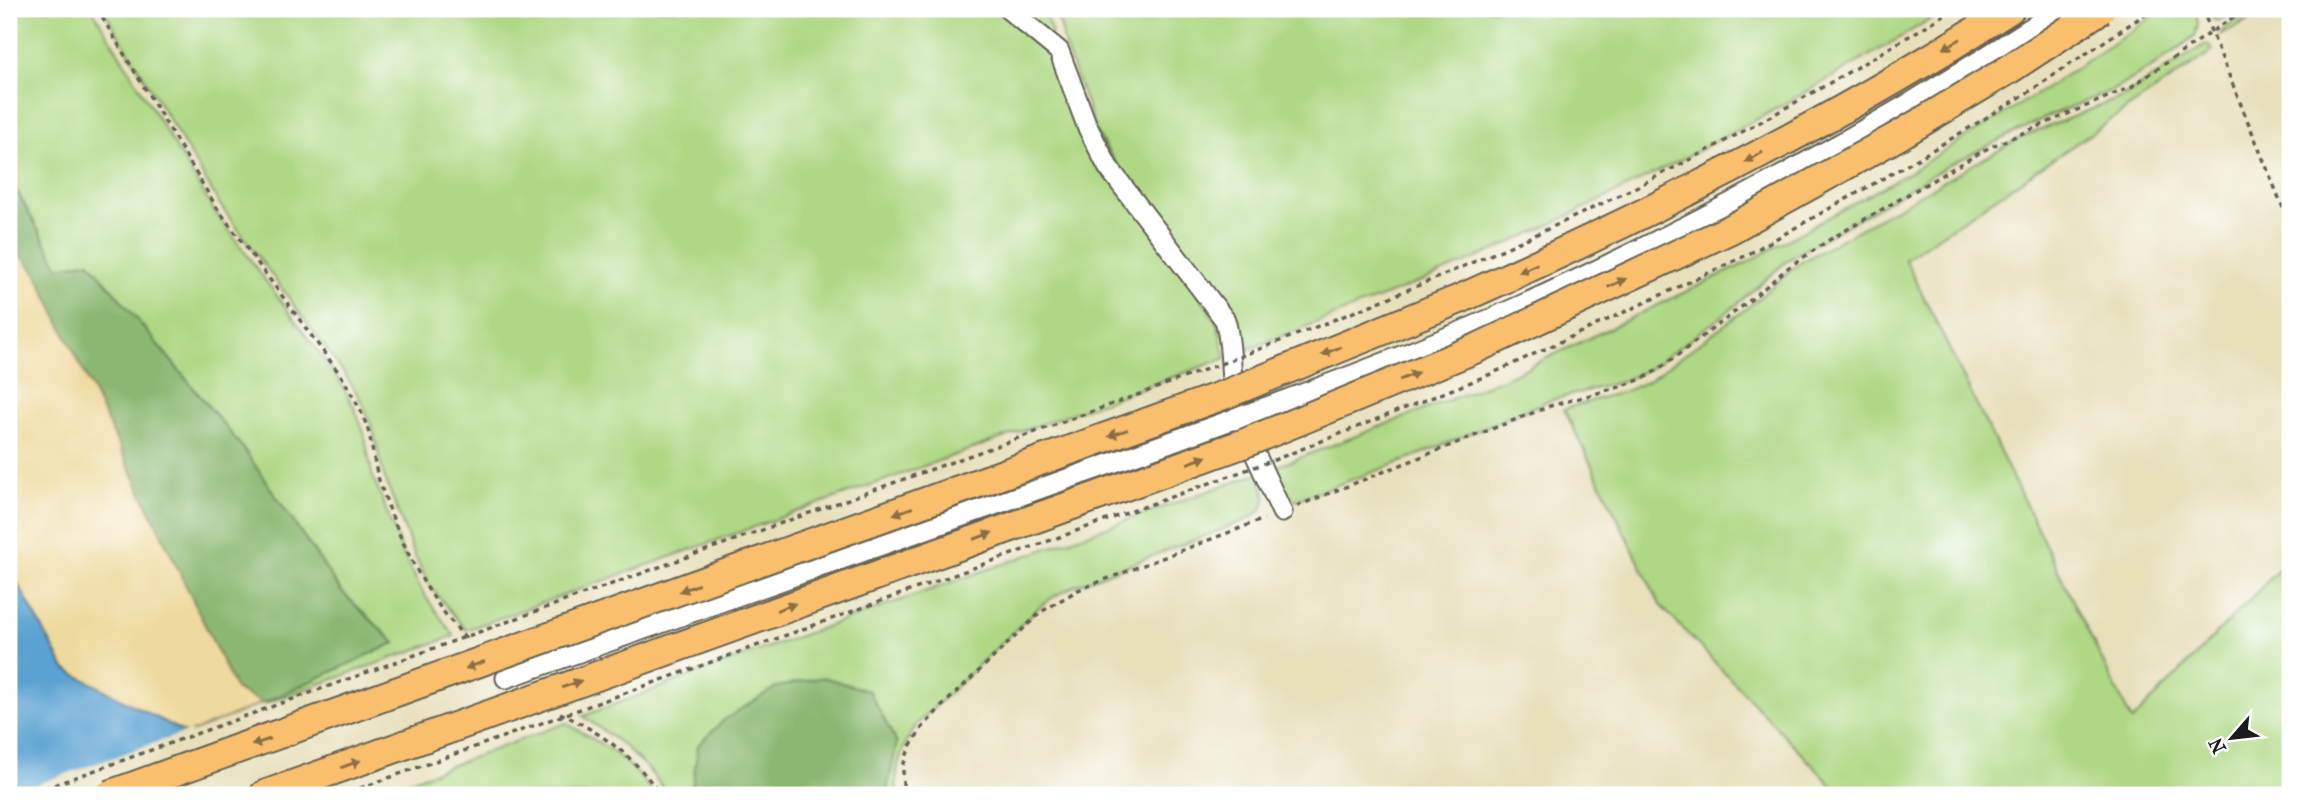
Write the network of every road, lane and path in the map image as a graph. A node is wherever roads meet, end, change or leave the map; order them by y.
1 (97, 9) edge
2 (1008, 9) edge
3 (1954, 9) edge
4 (2010, 9) edge
5 (2060, 9) edge
6 (2101, 9) edge
7 (2202, 9) edge
8 (2245, 9) edge
9 (2254, 9) edge
10 (2211, 31) junction
11 (2290, 225) edge
12 (1239, 417) junction
13 (1282, 512) junction
14 (457, 629) dead end
15 (506, 678) dead end
16 (26, 795) edge
17 (108, 795) edge
18 (264, 795) edge
19 (903, 795) edge

1 - 14 path
2 - 12 lane
3 - 16 path, bridge
4 -> 17 highway, bridge
5 - 12 lane
18 -> 6 highway, bridge
7 - 10 path
8 - 10 path
9 - 10 path
10 - 11 path
10 - 13 path
12 - 13 lane
12 - 15 lane
13 - 19 path

